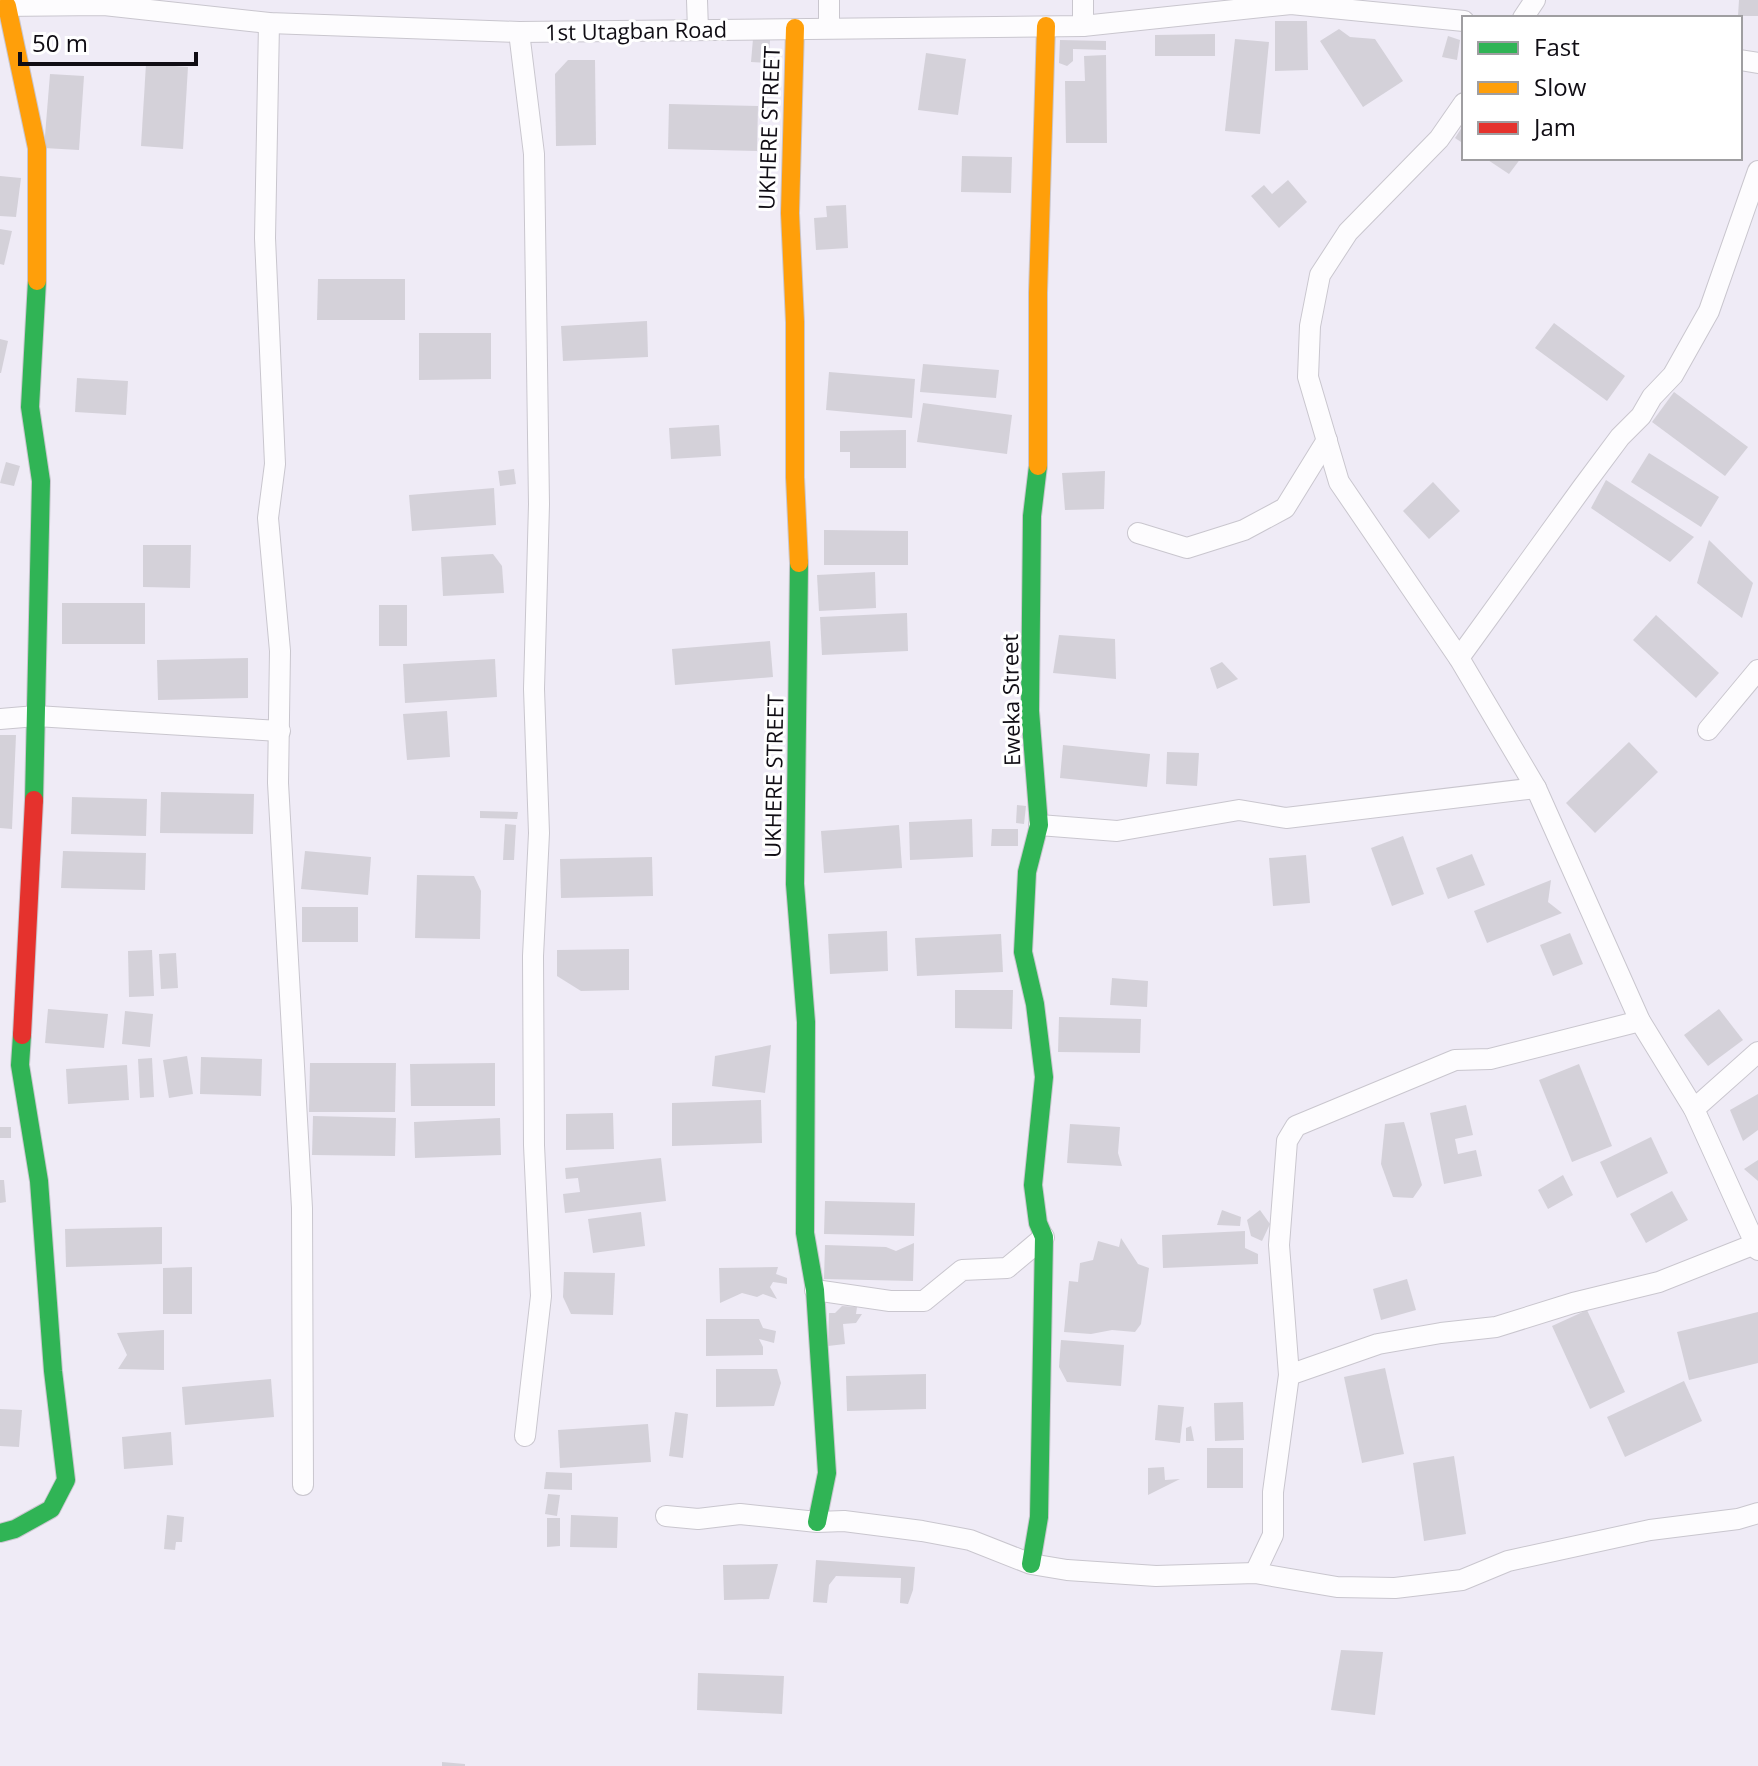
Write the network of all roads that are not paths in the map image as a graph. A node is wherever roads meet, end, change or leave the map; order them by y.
1 (697, 0) edge
2 (829, 0) edge
3 (1083, 0) edge
4 (1292, 2) edge
5 (3, 6) edge
6 (1462, 21) edge
7 (269, 23) junction
8 (1046, 26) junction
9 (1083, 26) junction
10 (795, 28) junction
11 (829, 28) junction
12 (698, 30) junction
13 (519, 32) junction
14 (1462, 106) edge
15 (1758, 171) edge
16 (1327, 440) junction
17 (1138, 533) dead end
18 (1459, 658) junction
19 (1758, 670) edge
20 (36, 716) junction
21 (0, 719) edge
22 (1708, 730) dead end
23 (280, 731) junction
24 (1536, 788) junction
25 (1039, 825) junction
26 (1640, 1021) junction
27 (1758, 1052) edge
28 (1694, 1109) junction
29 (1044, 1237) junction
30 (1756, 1247) edge
31 (815, 1290) junction
32 (1289, 1375) junction
33 (525, 1436) dead end
34 (303, 1485) dead end
35 (1758, 1513) edge
36 (666, 1516) dead end
37 (817, 1522) junction
38 (0, 1533) edge
39 (1031, 1564) junction
40 (1255, 1573) junction

1 - 12 street
2 - 11 street
3 - 9 street
4 - 6 street, 1st Utagban Road
4 - 9 street, 1st Utagban Road
5 - 7 street, 1st Utagban Road
5 - 20 street
7 - 13 street, 1st Utagban Road
7 - 23 street
8 - 9 street, 1st Utagban Road
8 - 11 street, 1st Utagban Road
8 - 25 street, Eweka Street
10 - 11 street, 1st Utagban Road
10 - 12 street, 1st Utagban Road
10 - 31 street, UKHERE STREET
12 - 13 street, 1st Utagban Road
13 - 33 street
14 - 16 street
15 - 18 street
16 - 17 street
16 - 18 street
18 - 24 street
19 - 22 street
20 - 21 street
20 - 23 street
20 - 38 street
23 - 34 street
24 - 25 street
24 - 26 street
25 - 29 street, Eweka Street
26 - 28 street
26 - 32 street
27 - 28 street
28 - 30 street
29 - 31 street
29 - 39 street, Eweka Street
30 - 32 street
31 - 37 street, UKHERE STREET
32 - 40 street
35 - 40 street
36 - 37 street
37 - 39 street
39 - 40 street

